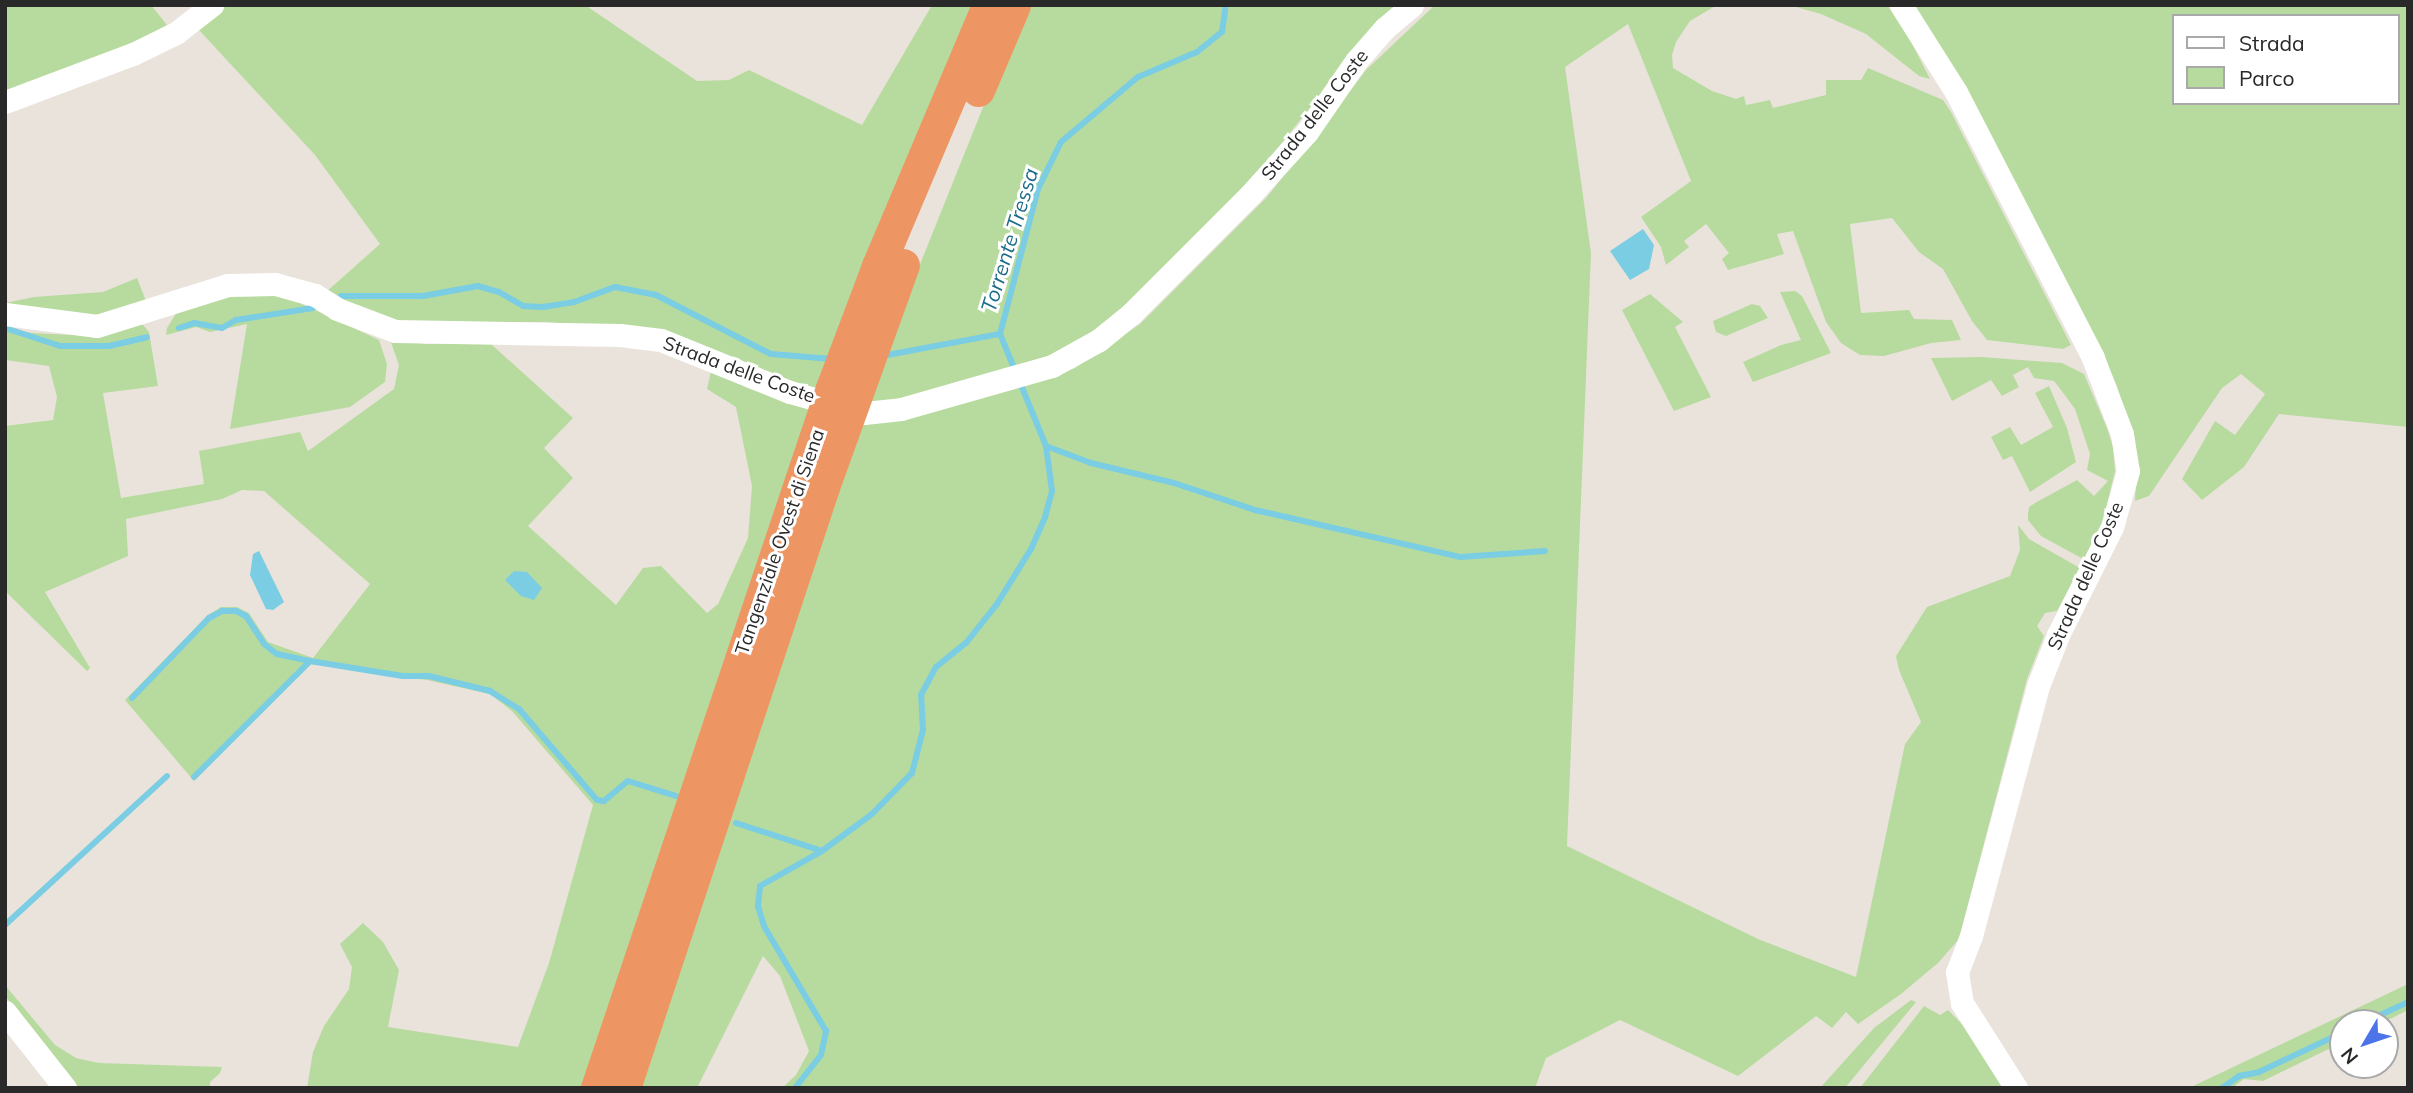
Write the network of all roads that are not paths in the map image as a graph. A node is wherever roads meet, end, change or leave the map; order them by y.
1 (212, 5) edge
2 (988, 5) edge
3 (1014, 5) edge
4 (1412, 5) edge
5 (1901, 5) edge
6 (5, 103) edge
7 (5, 314) edge
8 (812, 483) junction
9 (5, 1012) edge
10 (65, 1088) edge
11 (597, 1088) edge
12 (624, 1088) edge
13 (2016, 1088) edge

1 - 6 street
2 - 8 highway, Tangenziale Ovest di Siena
3 - 8 highway, Tangenziale Ovest di Siena
4 - 7 street, Strada delle Coste
5 - 13 street, Strada delle Coste
8 - 11 highway, Tangenziale Ovest di Siena
8 - 12 highway, Tangenziale Ovest di Siena
9 - 10 street

